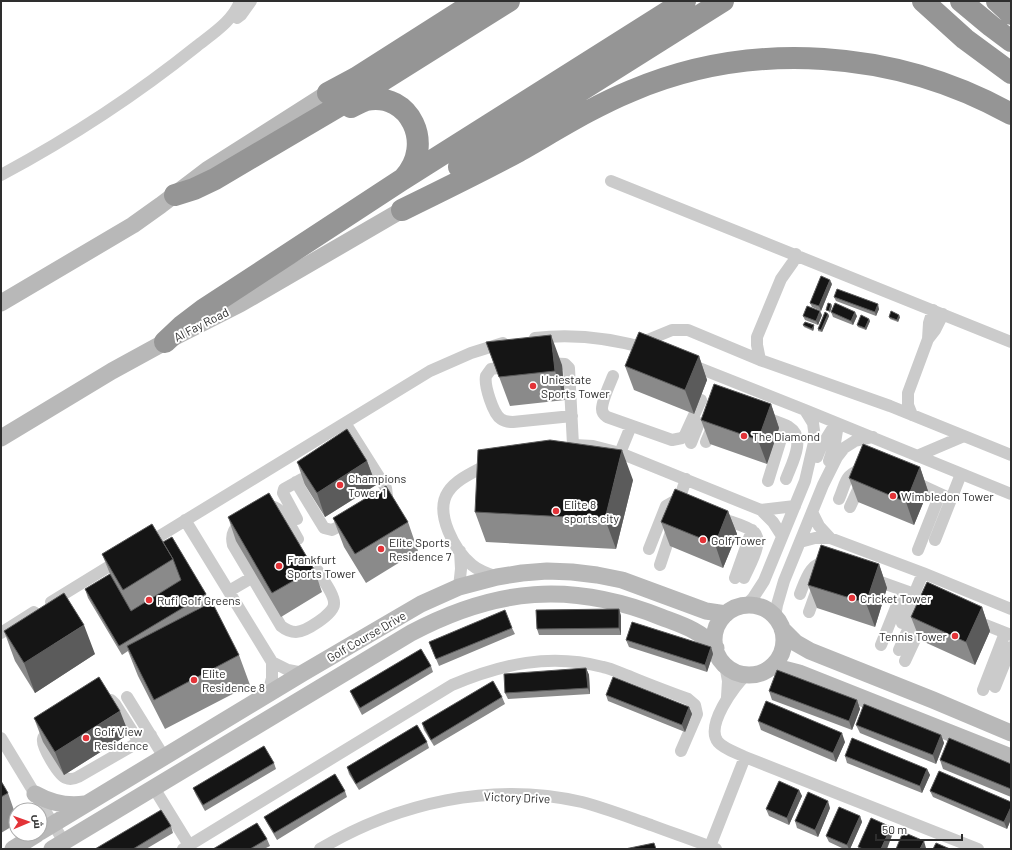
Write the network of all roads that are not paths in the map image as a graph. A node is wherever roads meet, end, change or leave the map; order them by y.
1 (240, 1) edge
2 (250, 1) edge
3 (451, 1) edge
4 (477, 1) edge
5 (509, 1) edge
6 (685, 1) edge
7 (723, 1) edge
8 (923, 1) edge
9 (961, 1) edge
10 (997, 1) edge
11 (1011, 14) edge
12 (218, 29) junction
13 (1011, 41) edge
14 (1011, 73) edge
15 (328, 93) junction
16 (1011, 114) edge
17 (308, 124) junction
18 (1, 174) edge
19 (400, 181) junction
20 (610, 181) dead end
21 (175, 195) junction
22 (402, 210) junction
23 (791, 252) junction
24 (1, 303) edge
25 (938, 312) junction
26 (757, 337) junction
27 (165, 342) junction
28 (1011, 342) edge
29 (635, 345) junction
30 (492, 346) junction
31 (735, 349) junction
32 (662, 354) edge
33 (676, 359) edge
34 (760, 360) junction
35 (498, 368) junction
36 (613, 376) dead end
37 (718, 376) junction
38 (908, 393) junction
39 (708, 395) junction
40 (890, 406) junction
41 (805, 410) junction
42 (751, 412) edge
43 (718, 415) edge
44 (912, 415) junction
45 (572, 416) junction
46 (345, 423) junction
47 (837, 423) junction
48 (631, 426) junction
49 (785, 426) junction
50 (964, 436) junction
51 (1, 438) edge
52 (872, 438) junction
53 (706, 442) edge
54 (691, 443) dead end
55 (360, 447) junction
56 (620, 453) junction
57 (347, 454) edge
58 (1011, 455) edge
59 (917, 456) junction
60 (502, 457) edge
61 (315, 472) edge
62 (961, 474) junction
63 (901, 476) edge
64 (686, 479) junction
65 (786, 479) dead end
66 (768, 481) dead end
67 (805, 481) junction
68 (291, 485) junction
69 (823, 485) junction
70 (1011, 494) edge
71 (945, 496) junction
72 (839, 499) dead end
73 (679, 503) junction
74 (795, 506) junction
75 (850, 507) edge
76 (374, 508) edge
77 (694, 509) edge
78 (761, 510) junction
79 (812, 512) junction
80 (708, 514) edge
81 (362, 515) edge
82 (299, 517) dead end
83 (185, 520) junction
84 (782, 536) junction
85 (830, 538) junction
86 (298, 539) edge
87 (935, 540) dead end
88 (800, 542) junction
89 (649, 549) dead end
90 (918, 550) dead end
91 (460, 551) junction
92 (660, 566) dead end
93 (318, 571) dead end
94 (928, 575) junction
95 (863, 576) edge
96 (253, 577) junction
97 (497, 577) junction
98 (740, 578) dead end
99 (459, 587) junction
100 (229, 591) junction
101 (800, 594) dead end
102 (920, 599) junction
103 (746, 605) junction
104 (1011, 609) edge
105 (809, 612) edge
106 (726, 614) junction
107 (961, 614) edge
108 (779, 623) junction
109 (382, 627) junction
110 (1, 633) edge
111 (1008, 634) edge
112 (890, 647) dead end
113 (1011, 647) edge
114 (716, 648) junction
115 (905, 661) dead end
116 (272, 662) junction
117 (725, 665) junction
118 (772, 666) junction
119 (1011, 669) edge
120 (303, 673) junction
121 (746, 674) junction
122 (340, 676) junction
123 (1006, 681) dead end
124 (268, 694) junction
125 (127, 697) dead end
126 (727, 697) junction
127 (99, 700) edge
128 (60, 724) edge
129 (1011, 734) edge
130 (151, 735) junction
131 (1, 738) edge
132 (139, 742) junction
133 (681, 751) dead end
134 (164, 756) junction
135 (745, 757) junction
136 (1011, 757) edge
137 (154, 788) junction
138 (35, 802) edge
139 (87, 804) junction
140 (48, 827) edge
141 (48, 839) edge
142 (24, 842) edge
143 (58, 845) edge
144 (186, 847) edge
145 (712, 848) edge
146 (13, 849) edge
147 (320, 849) edge
148 (978, 849) edge

1 - 12 street
2 - 12 street
3 - 15 highway
4 - 15 highway
5 - 17 highway
6 - 19 highway
7 - 22 highway
8 - 14 highway
9 - 13 highway
10 - 11 highway
12 - 18 street
15 - 21 street
16 - 22 highway
17 - 19 highway
17 - 21 highway
19 - 27 highway
20 - 23 street
21 - 24 street
22 - 27 street, Al Fay Road
23 - 25 street
23 - 26 street
25 - 28 street
25 - 38 street
26 - 31 street
26 - 34 street
27 - 51 street, Al Fay Road
29 - 30 street
29 - 31 street
29 - 32 street
30 - 35 street
30 - 46 street
31 - 34 street
33 - 37 street
34 - 40 street
35 - 45 street
35 - 45 street
36 - 48 street
37 - 39 street
37 - 41 street
38 - 40 street
38 - 44 street
39 - 48 street
39 - 54 street
40 - 44 street
41 - 47 street
41 - 67 street
42 - 49 street
43 - 53 street
44 - 50 street
45 - 56 street
46 - 55 street
46 - 83 street
47 - 52 street
47 - 67 street
47 - 69 street
48 - 56 street
49 - 65 street
49 - 66 street
50 - 58 street
50 - 59 street
52 - 59 street
52 - 69 street
55 - 57 street
55 - 76 street
56 - 64 street
59 - 62 street
60 - 91 street
61 - 68 street
62 - 70 street
62 - 71 street
63 - 71 street
64 - 73 street
64 - 78 street
67 - 74 street
68 - 81 street
68 - 82 street
69 - 79 street
71 - 87 street
71 - 90 street
72 - 75 street
73 - 77 street
73 - 89 street
73 - 92 street
74 - 78 street
74 - 84 street
78 - 84 street
79 - 85 street
79 - 88 street
80 - 98 street
83 - 100 street
83 - 110 street
84 - 103 street
85 - 88 street
85 - 94 street
86 - 96 street
88 - 108 street
91 - 97 street
91 - 99 street
93 - 96 street
94 - 102 street
94 - 104 street
95 - 102 street
96 - 100 street
97 - 99 street, Golf Course Drive
97 - 106 street, Golf Course Drive
99 - 109 street, Golf Course Drive
100 - 116 street
101 - 105 street
102 - 112 street
102 - 115 street
103 - 106 street
103 - 108 street
106 - 114 street
107 - 111 street
108 - 118 street
108 - 129 street
109 - 120 street, Golf Course Drive
109 - 122 street
111 - 113 street
114 - 117 street
114 - 122 street, Golf Course Drive
116 - 120 street
116 - 124 street
117 - 121 street
117 - 126 street
118 - 121 street
118 - 136 street
119 - 123 street
120 - 124 street, Golf Course Drive
121 - 126 street
122 - 137 street, Golf Course Drive
124 - 134 street, Golf Course Drive
125 - 130 street
126 - 135 street
127 - 132 street
128 - 132 street
130 - 132 street
130 - 134 street
131 - 138 street
133 - 144 street
134 - 139 street, Golf Course Drive
135 - 145 street
135 - 148 street
137 - 143 street, Golf Course Drive
137 - 144 street
138 - 139 street
139 - 140 street, Golf Course Drive
141 - 143 street
142 - 146 street, Golf Course Drive
145 - 147 street, Victory Drive

